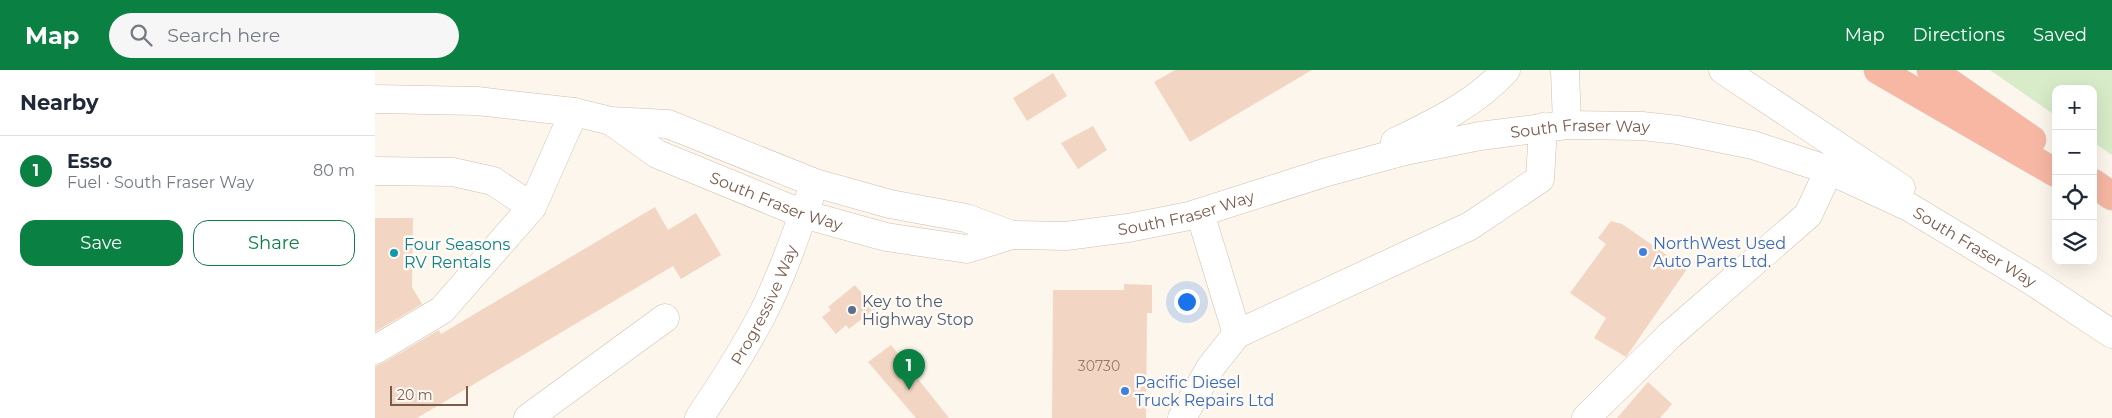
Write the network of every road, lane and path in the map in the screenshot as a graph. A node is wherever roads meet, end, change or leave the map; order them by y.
1 (1506, 70) edge
2 (1565, 70) edge
3 (1723, 70) edge
4 (1878, 70) edge
5 (1931, 70) edge
6 (375, 99) edge
7 (574, 112) junction
8 (611, 121) junction
9 (1555, 126) junction
10 (2052, 154) edge
11 (1829, 170) junction
12 (2052, 171) edge
13 (375, 172) edge
14 (1327, 172) junction
15 (815, 183) junction
16 (2097, 186) edge
17 (2097, 196) edge
18 (2112, 196) edge
19 (2112, 205) edge
20 (532, 207) junction
21 (1200, 213) junction
22 (803, 214) junction
23 (1012, 235) junction
24 (2032, 281) junction
25 (665, 318) dead end
26 (1237, 334) junction
27 (2112, 334) edge
28 (375, 350) edge
29 (528, 418) edge
30 (699, 418) edge
31 (1182, 418) edge
32 (1586, 418) edge

1 - 14 street
2 - 9 street
3 - 24 street
4 - 12 highway
5 - 10 highway
6 - 7 street, South Fraser Way
7 - 8 street, South Fraser Way
7 - 20 street
8 - 15 street, South Fraser Way
8 - 22 street, South Fraser Way
9 - 11 street, South Fraser Way
9 - 14 street, South Fraser Way
9 - 26 street
11 - 24 street, South Fraser Way
11 - 32 street
13 - 20 street
14 - 21 street, South Fraser Way
15 - 22 street, Progressive Way
15 - 23 street, South Fraser Way
16 - 18 highway
17 - 19 highway
20 - 28 street
21 - 23 street, South Fraser Way
21 - 26 street
22 - 23 street, South Fraser Way
22 - 30 street, Progressive Way
24 - 27 street, South Fraser Way
25 - 29 street
26 - 31 street

